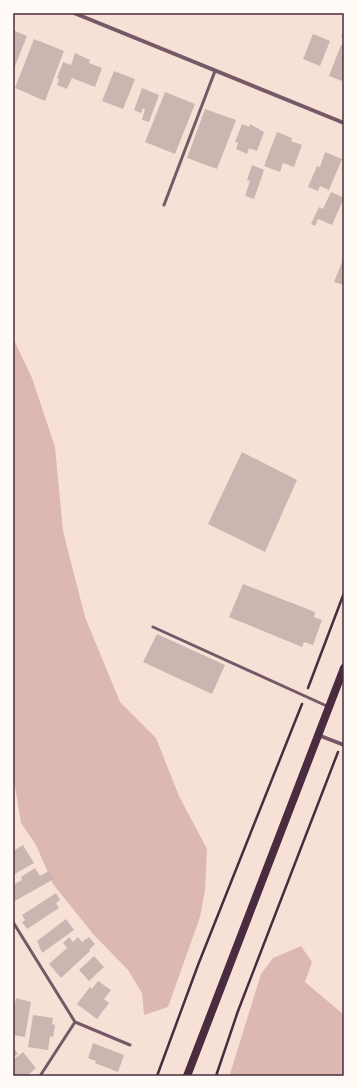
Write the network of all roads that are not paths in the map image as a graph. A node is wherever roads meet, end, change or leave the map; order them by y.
1 (74, 13) edge
2 (215, 71) junction
3 (344, 124) edge
4 (164, 205) dead end
5 (153, 628) dead end
6 (344, 668) edge
7 (329, 707) junction
8 (318, 734) junction
9 (342, 744) edge
10 (13, 922) edge
11 (75, 1022) junction
12 (130, 1045) dead end
13 (40, 1076) edge
14 (188, 1076) edge

1 - 2 street
2 - 3 street
2 - 4 lane
5 - 7 lane
6 - 7 main road
7 - 8 main road
8 - 9 street
8 - 14 main road
10 - 11 lane
11 - 12 lane
11 - 13 lane

